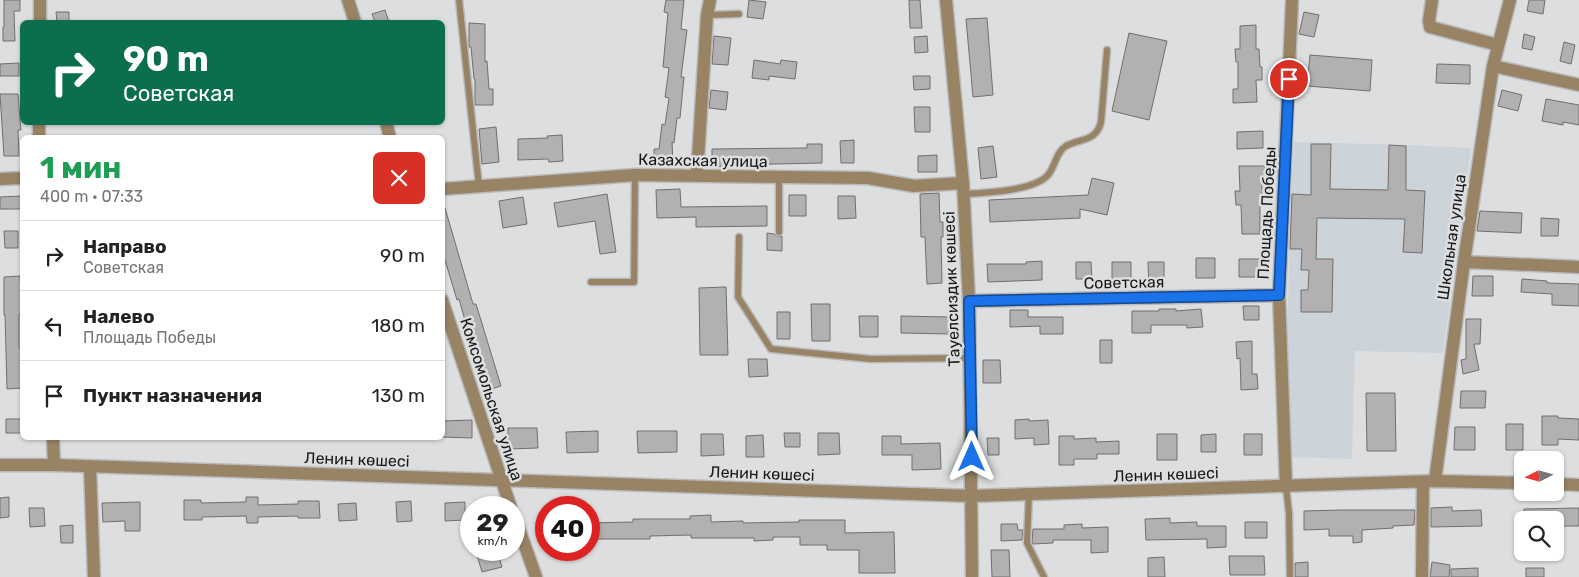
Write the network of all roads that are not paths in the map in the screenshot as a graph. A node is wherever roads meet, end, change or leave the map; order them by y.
1 (40, 0) edge
2 (348, 0) edge
3 (459, 0) edge
4 (710, 0) edge
5 (946, 0) edge
6 (1292, 0) edge
7 (1432, 0) edge
8 (1510, 0) edge
9 (739, 14) dead end
10 (707, 15) junction
11 (40, 20) edge
12 (354, 20) edge
13 (1498, 45) junction
14 (1107, 50) dead end
15 (1493, 66) junction
16 (1579, 86) edge
17 (635, 175) junction
18 (696, 176) junction
19 (779, 176) junction
20 (20, 178) edge
21 (0, 179) edge
22 (479, 186) junction
23 (445, 189) edge
24 (963, 189) junction
25 (779, 232) dead end
26 (739, 236) dead end
27 (1464, 262) junction
28 (1579, 267) edge
29 (591, 282) dead end
30 (1279, 295) junction
31 (969, 301) junction
32 (445, 309) edge
33 (971, 358) junction
34 (53, 440) edge
35 (0, 465) edge
36 (54, 466) junction
37 (90, 467) junction
38 (502, 480) junction
39 (1429, 481) junction
40 (1514, 483) edge
41 (1564, 484) edge
42 (1579, 485) edge
43 (1286, 487) junction
44 (1029, 494) junction
45 (507, 496) edge
46 (972, 496) junction
47 (525, 546) edge
48 (94, 577) edge
49 (536, 577) edge
50 (972, 577) edge
51 (1044, 577) edge
52 (1290, 577) edge
53 (1422, 577) edge

1 - 11 street
2 - 12 street
3 - 22 lane
4 - 10 street
5 - 24 street, Тауелсиздик көшесі
6 - 30 street, Площадь Победы
7 - 13 street
8 - 13 street, Школьная улица
9 - 10 lane
10 - 18 street
13 - 15 street, Школьная улица
14 - 24 lane
15 - 16 street
15 - 27 street, Школьная улица
17 - 18 street, Казахская улица
17 - 22 street, Казахская улица
17 - 29 lane
18 - 19 street, Казахская улица
19 - 24 street, Казахская улица
19 - 25 lane
20 - 21 street
22 - 23 street, Казахская улица
24 - 31 street, Тауелсиздик көшесі
26 - 33 lane
27 - 28 street
27 - 39 street, Школьная улица
30 - 31 street, Советская
30 - 43 street, Площадь Победы
31 - 33 street, Тауелсиздик көшесі
32 - 38 street, Комсомольская улица
33 - 46 street, Тауелсиздик көшесі
34 - 36 street
35 - 36 street, Ленин көшесі
36 - 37 street, Ленин көшесі
37 - 38 street, Ленин көшесі
37 - 48 street
38 - 45 street, Комсомольская улица
38 - 46 street, Ленин көшесі
39 - 40 street, Ленин көшесі
39 - 43 street, Ленин көшесі
39 - 53 street, Школьная улица
41 - 42 street
43 - 44 street, Ленин көшесі
43 - 52 lane
44 - 46 street, Ленин көшесі
44 - 51 lane
46 - 50 street, Тауелсиздик көшесі
47 - 49 street

